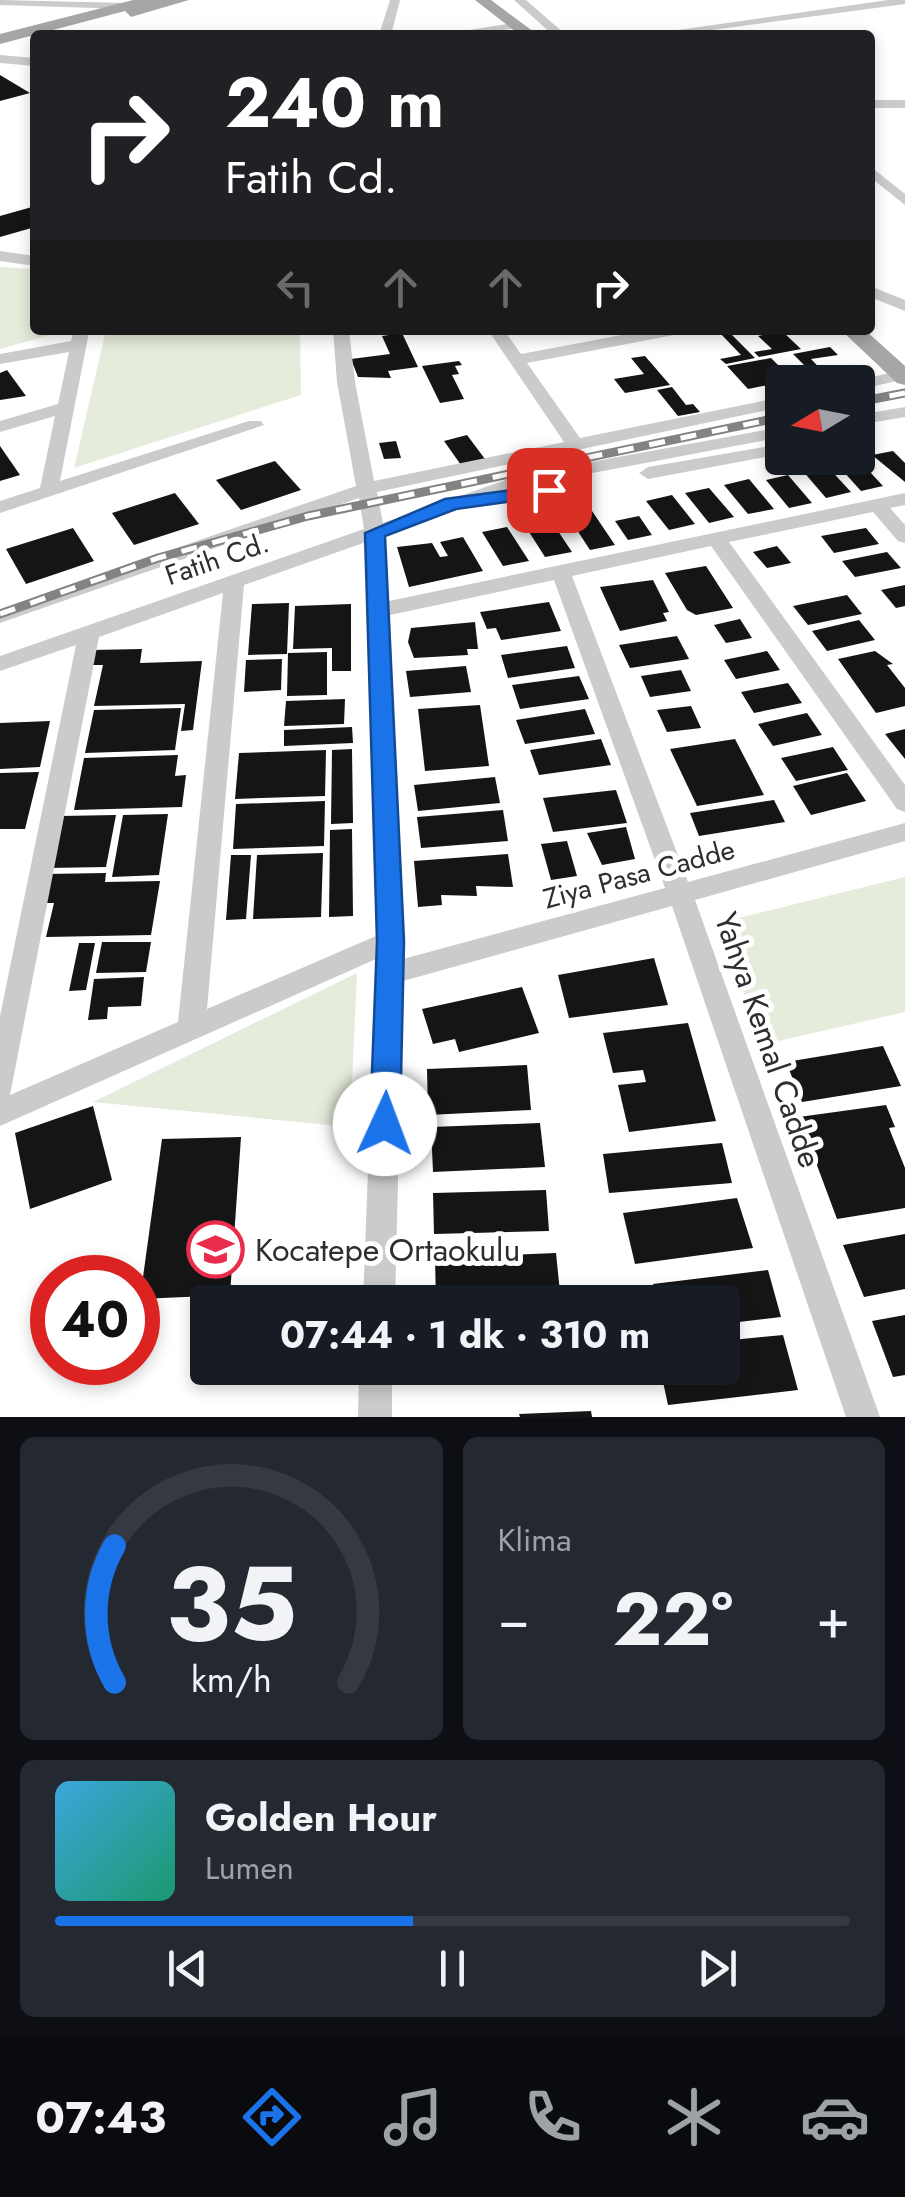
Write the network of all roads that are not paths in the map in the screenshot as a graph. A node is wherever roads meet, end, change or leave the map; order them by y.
1 (150, 0) edge
2 (182, 0) edge
3 (395, 0) edge
4 (482, 0) edge
5 (501, 0) edge
6 (519, 0) edge
7 (50, 1) edge
8 (905, 1) edge
9 (0, 2) edge
10 (127, 6) junction
11 (40, 30) edge
12 (52, 30) edge
13 (56, 30) edge
14 (386, 30) edge
15 (524, 30) edge
16 (553, 30) edge
17 (709, 30) edge
18 (30, 36) edge
19 (0, 43) edge
20 (0, 59) edge
21 (30, 62) edge
22 (875, 104) edge
23 (905, 104) edge
24 (875, 174) edge
25 (905, 200) edge
26 (0, 256) edge
27 (30, 260) edge
28 (875, 294) edge
29 (905, 306) edge
30 (341, 335) edge
31 (500, 335) edge
32 (648, 335) edge
33 (857, 335) edge
34 (80, 337) edge
35 (0, 359) edge
36 (517, 360) junction
37 (903, 377) edge
38 (875, 382) edge
39 (765, 405) edge
40 (66, 407) junction
41 (254, 425) dead end
42 (0, 427) edge
43 (765, 435) edge
44 (575, 444) junction
45 (765, 452) edge
46 (368, 488) junction
47 (49, 491) junction
48 (905, 499) edge
49 (452, 503) junction
50 (878, 506) junction
51 (0, 507) edge
52 (375, 533) junction
53 (905, 537) edge
54 (718, 540) junction
55 (562, 575) junction
56 (234, 583) junction
57 (380, 610) junction
58 (0, 616) edge
59 (88, 633) junction
60 (0, 664) edge
61 (905, 803) edge
62 (905, 832) edge
63 (680, 893) junction
64 (390, 941) junction
65 (390, 974) junction
66 (192, 1029) junction
67 (0, 1086) edge
68 (0, 1114) edge
69 (380, 1285) edge
70 (375, 1385) edge
71 (374, 1417) edge
72 (863, 1417) edge

1 - 10 main road
2 - 13 main road
3 - 14 street
4 - 15 main road
5 - 15 main road
6 - 16 street
7 - 9 street
7 - 10 street
7 - 11 street
8 - 17 street
10 - 12 main road
18 - 19 main road
20 - 21 street
22 - 23 street
24 - 25 street
26 - 27 street
28 - 29 street
30 - 46 street
31 - 36 street
32 - 36 street
33 - 37 main road
34 - 35 street
34 - 40 street
36 - 44 street
37 - 38 street
39 - 44 street
40 - 42 street
40 - 47 street
41 - 47 street
43 - 49 street, Fatih Cd.
44 - 46 street
45 - 49 street, Fatih Cd.
46 - 52 street
46 - 58 street
47 - 51 street
48 - 50 street
49 - 52 street, Fatih Cd.
50 - 53 street
50 - 54 street
52 - 56 street, Fatih Cd.
52 - 57 street
54 - 55 street
54 - 61 street
55 - 57 street
55 - 63 street, Yahya Kemal Cadde
56 - 59 street, Fatih Cd.
56 - 66 street
57 - 64 street
59 - 60 street, Fatih Cd.
59 - 67 street
62 - 63 street, Ziya Pasa Cadde
63 - 65 street, Ziya Pasa Cadde
63 - 72 street, Yahya Kemal Cadde
64 - 65 street
64 - 66 street
65 - 69 street
66 - 68 street
70 - 71 street

